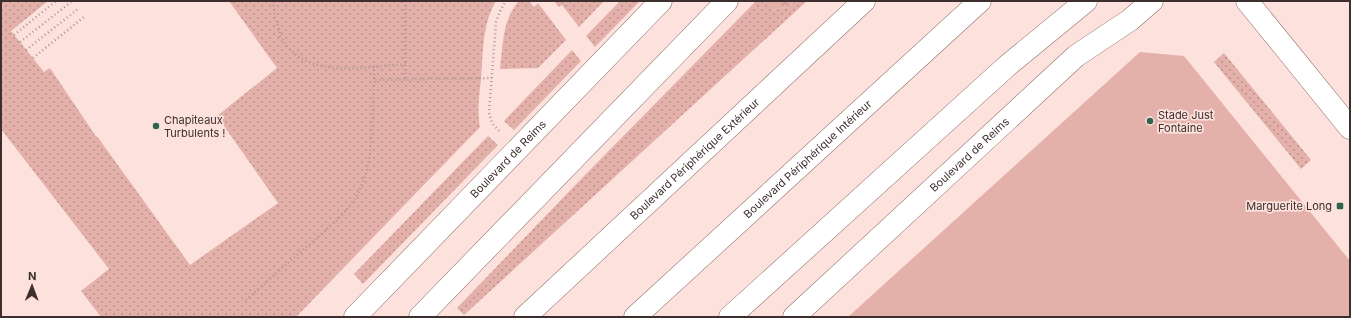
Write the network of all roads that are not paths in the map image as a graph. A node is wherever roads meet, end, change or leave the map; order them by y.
1 (661, 1) edge
2 (727, 1) edge
3 (864, 1) edge
4 (980, 1) edge
5 (1086, 1) edge
6 (1152, 1) edge
7 (1248, 1) edge
8 (1350, 128) edge
9 (355, 317) edge
10 (420, 317) edge
11 (525, 317) edge
12 (635, 317) edge
13 (730, 317) edge
14 (794, 317) edge

1 - 9 main road, Boulevard de Reims
2 - 10 main road
3 - 11 main road, Boulevard Périphérique Extérieur
4 - 12 main road, Boulevard Périphérique Intérieur
5 - 13 main road
6 - 14 main road, Boulevard de Reims
7 - 8 main road

